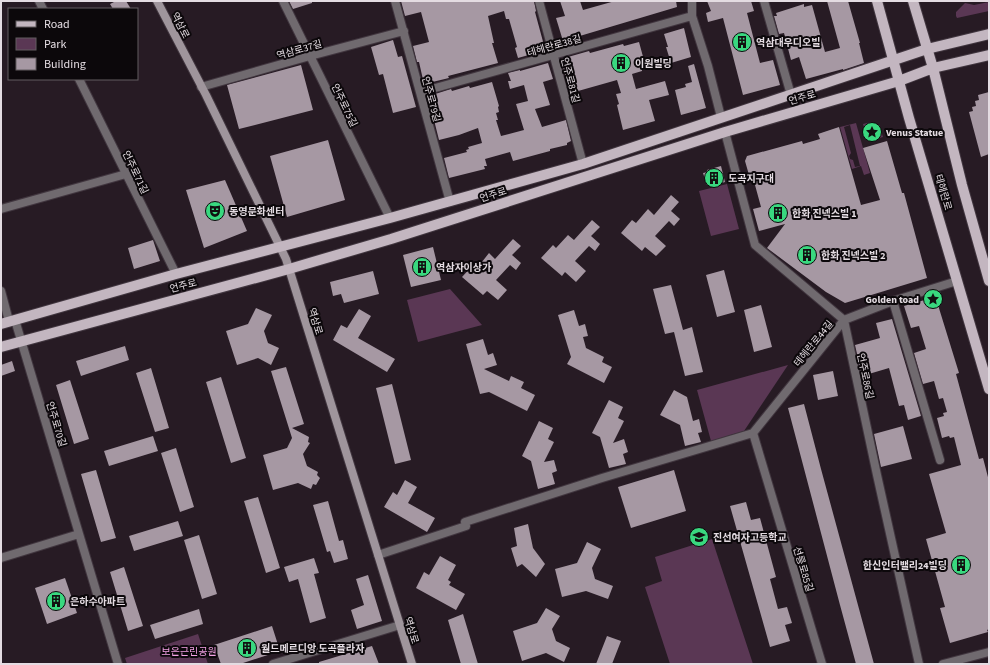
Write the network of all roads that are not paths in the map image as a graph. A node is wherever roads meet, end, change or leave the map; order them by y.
1 (158, 1) edge
2 (283, 1) edge
3 (395, 1) edge
4 (539, 1) edge
5 (692, 1) edge
6 (764, 1) edge
7 (877, 1) edge
8 (913, 1) edge
9 (692, 16) junction
10 (404, 31) junction
11 (989, 34) edge
12 (927, 49) junction
13 (989, 55) edge
14 (310, 56) junction
15 (554, 56) junction
16 (893, 61) junction
17 (933, 68) junction
18 (79, 80) edge
19 (899, 81) junction
20 (201, 88) junction
21 (421, 92) junction
22 (791, 95) junction
23 (721, 117) junction
24 (725, 132) junction
25 (583, 164) junction
26 (126, 174) junction
27 (450, 202) junction
28 (1, 209) edge
29 (390, 218) junction
30 (280, 247) junction
31 (289, 269) junction
32 (176, 274) junction
33 (988, 274) edge
34 (957, 281) junction
35 (1, 291) edge
36 (894, 301) junction
37 (844, 320) junction
38 (8, 322) edge
39 (21, 341) junction
40 (1, 347) edge
41 (989, 389) edge
42 (753, 433) junction
43 (940, 460) dead end
44 (79, 534) junction
45 (378, 555) junction
46 (1, 558) edge
47 (400, 624) junction
48 (989, 652) edge
49 (118, 664) edge
50 (273, 664) edge
51 (412, 664) edge
52 (822, 664) edge
53 (919, 664) edge
54 (943, 664) edge

1 - 20 main road, 역삼로
2 - 14 street, 언주로75길
3 - 10 street, 언주로79길
4 - 15 street, 언주로81길
5 - 9 street
6 - 22 street
7 - 16 main road, 테헤란로
8 - 12 main road, 테헤란로
9 - 15 street, 테헤란로38길
9 - 23 street
10 - 14 street, 역삼로37길
10 - 21 street, 언주로79길
11 - 12 main road, 언주로
12 - 16 main road, 언주로
12 - 17 main road, 테헤란로
13 - 17 main road, 언주로
14 - 20 street, 역삼로37길
14 - 29 street, 언주로75길
15 - 21 street, 테헤란로38길
15 - 25 street, 언주로81길
16 - 19 main road, 테헤란로
16 - 22 main road, 언주로
17 - 19 main road, 언주로
17 - 33 main road, 테헤란로
18 - 26 street, 언주로71길
19 - 24 main road, 언주로
19 - 34 main road, 테헤란로
20 - 30 main road, 역삼로
21 - 27 street, 언주로79길
22 - 23 main road, 언주로
23 - 25 main road, 언주로
24 - 31 main road, 언주로
24 - 37 street
25 - 27 main road, 언주로
26 - 28 street
26 - 32 street, 언주로71길
27 - 29 main road, 언주로
29 - 30 main road, 언주로
30 - 31 main road, 역삼로
30 - 32 main road, 언주로
31 - 39 main road, 언주로
31 - 45 main road, 역삼로
32 - 38 main road, 언주로
34 - 36 street, 테헤란로44길
34 - 41 main road, 테헤란로
35 - 38 street, 언주로70길
36 - 37 street, 테헤란로44길
36 - 43 street
37 - 42 street, 테헤란로44길
37 - 53 street, 언주로86길
38 - 39 street, 언주로70길
39 - 40 main road, 언주로
39 - 44 street, 언주로70길
42 - 45 street
42 - 52 street, 선릉로85길
44 - 46 street
44 - 49 street, 언주로70길
45 - 47 main road, 역삼로
47 - 50 street
47 - 51 main road, 역삼로
48 - 54 street

